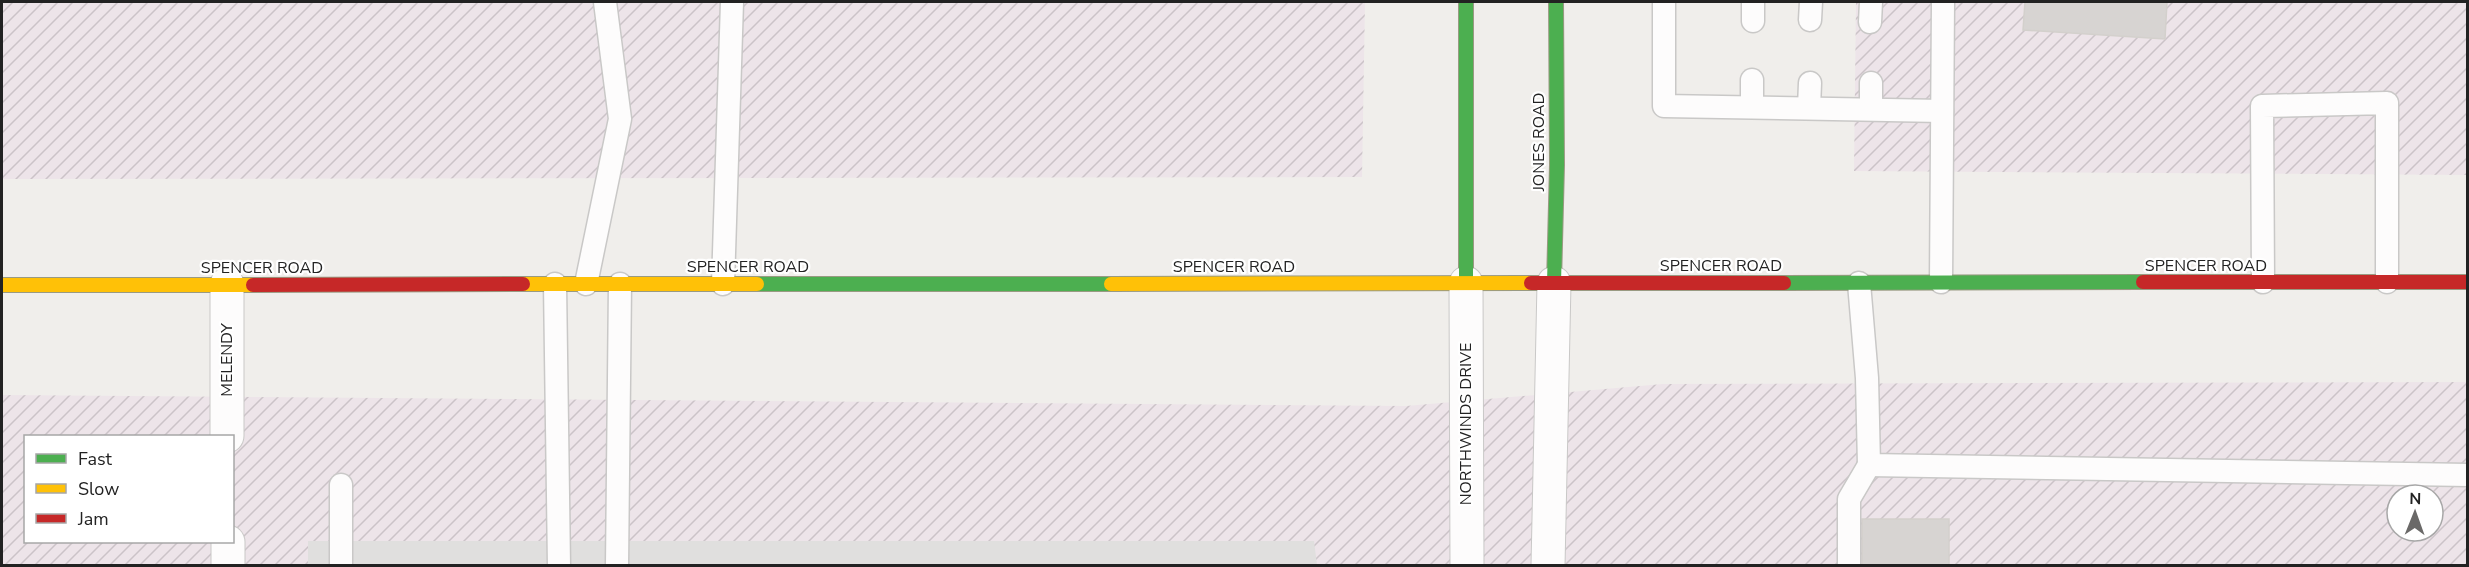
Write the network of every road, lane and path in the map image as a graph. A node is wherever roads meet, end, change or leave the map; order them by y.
1 (605, 2) edge
2 (732, 2) edge
3 (1466, 2) edge
4 (1556, 2) edge
5 (1664, 2) edge
6 (1943, 2) edge
7 (1752, 80) dead end
8 (1810, 83) dead end
9 (1870, 83) dead end
10 (1752, 107) junction
11 (1809, 108) junction
12 (1871, 109) junction
13 (1942, 111) junction
14 (1941, 282) junction
15 (2264, 282) junction
16 (2387, 282) junction
17 (2468, 282) edge
18 (1466, 283) junction
19 (1554, 283) junction
20 (1859, 283) junction
21 (227, 284) junction
22 (555, 284) junction
23 (586, 284) junction
24 (620, 284) junction
25 (723, 284) junction
26 (2, 285) edge
27 (227, 435) edge
28 (1869, 465) junction
29 (2468, 475) edge
30 (341, 485) dead end
31 (228, 543) edge
32 (228, 566) edge
33 (341, 566) edge
34 (559, 566) edge
35 (616, 566) edge
36 (1467, 566) edge
37 (1548, 566) edge
38 (1849, 566) edge

1 - 23 lane
2 - 25 lane
3 - 18 main road
4 - 19 main road, JONES ROAD
5 - 10 lane
6 - 13 lane
7 - 10 lane
8 - 11 lane
9 - 12 lane
10 - 11 lane
11 - 12 lane
12 - 13 lane
13 - 14 lane
14 - 15 main road, SPENCER ROAD
14 - 20 main road, SPENCER ROAD
15 - 16 main road, SPENCER ROAD
15 - 16 lane
16 - 17 main road, SPENCER ROAD
18 - 19 main road, SPENCER ROAD
18 - 25 main road, SPENCER ROAD
18 - 36 street, NORTHWINDS DRIVE
19 - 20 main road, SPENCER ROAD
19 - 37 street
20 - 28 lane
21 - 22 main road, SPENCER ROAD
21 - 26 main road, SPENCER ROAD
21 - 27 street, MELENDY
22 - 23 main road, SPENCER ROAD
22 - 34 lane
23 - 24 main road, SPENCER ROAD
24 - 25 main road, SPENCER ROAD
24 - 35 lane
28 - 29 lane
28 - 38 lane
30 - 33 lane
31 - 32 street

